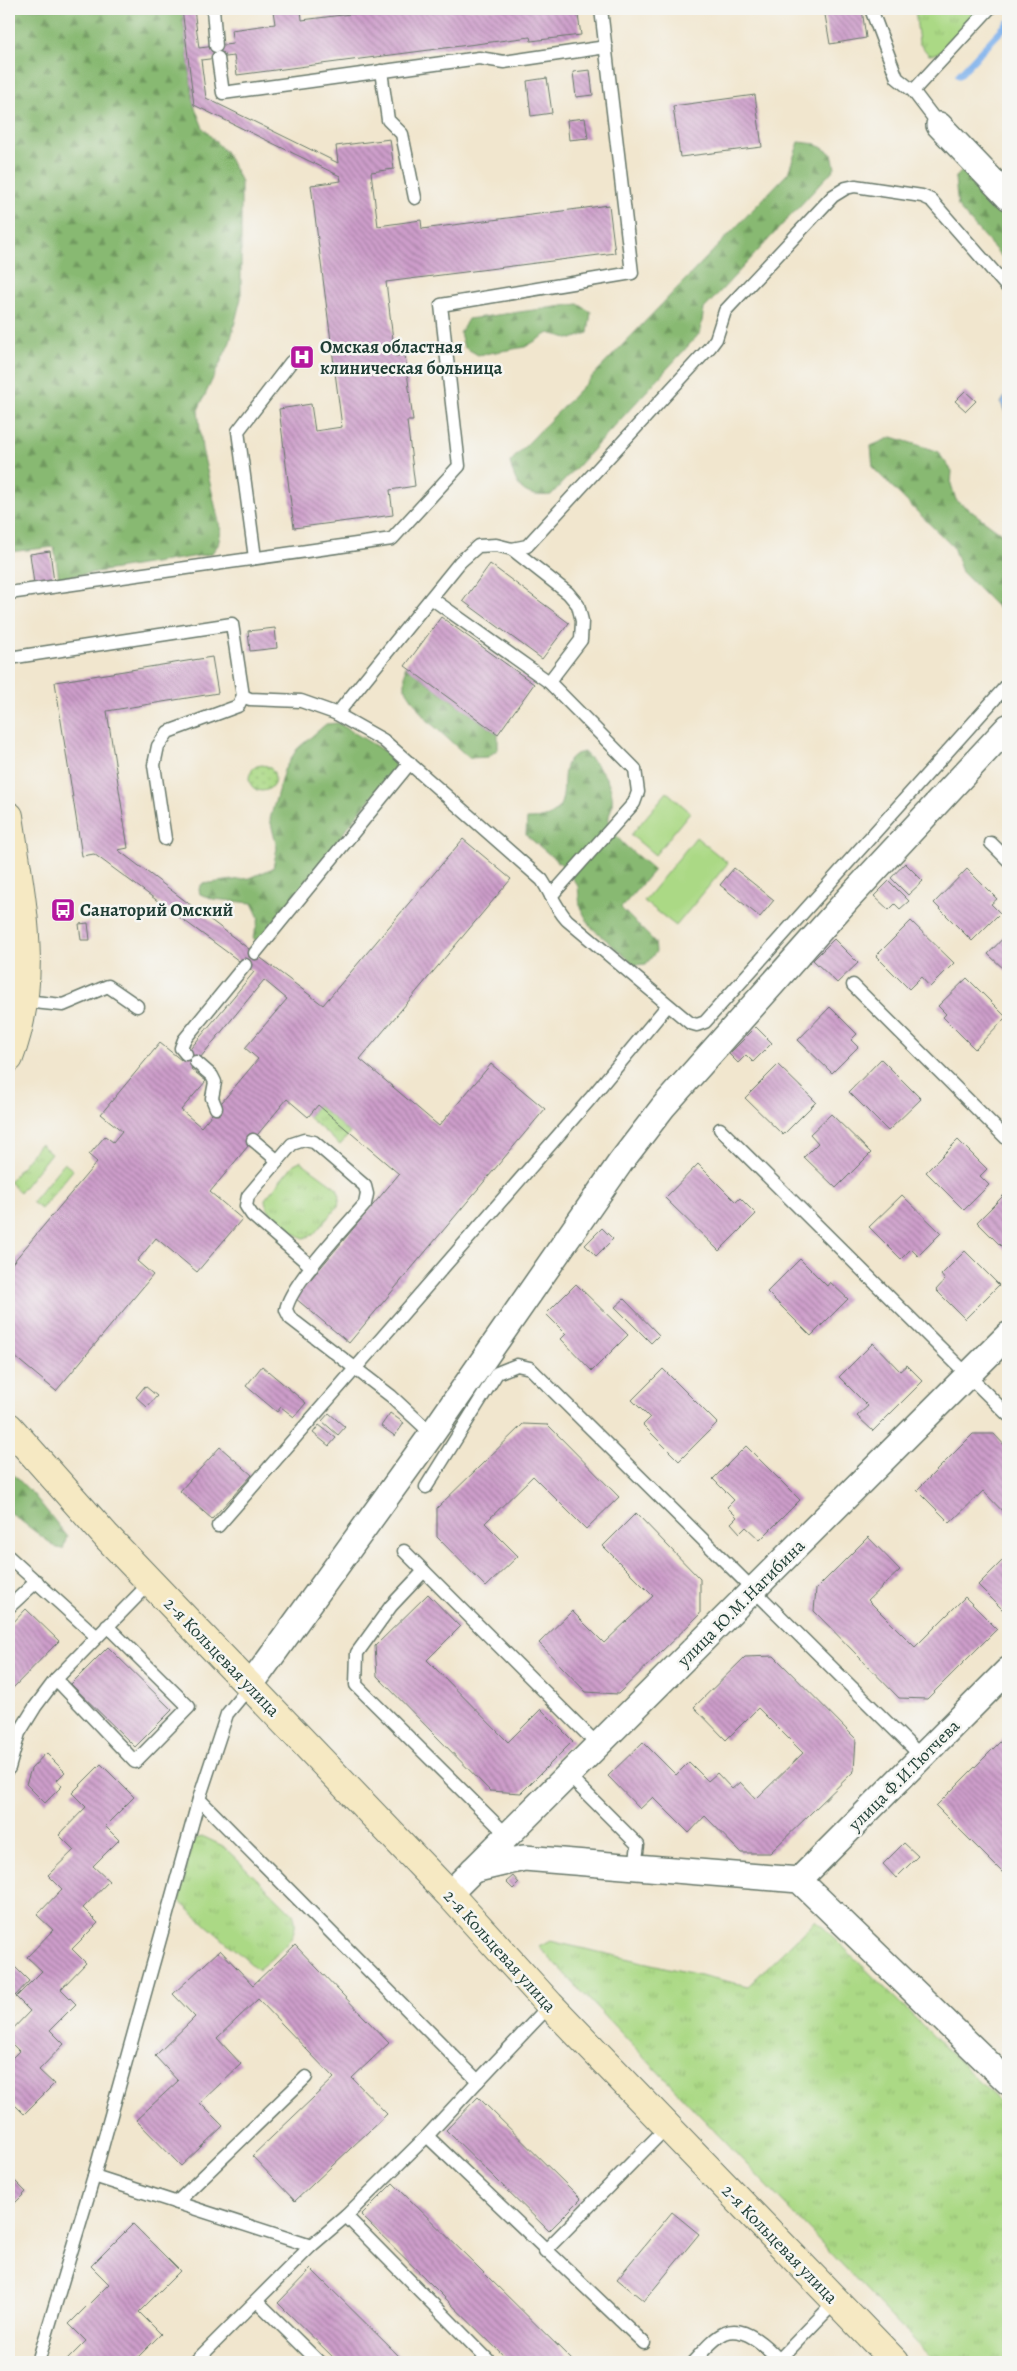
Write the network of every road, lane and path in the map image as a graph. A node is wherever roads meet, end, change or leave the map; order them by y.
1 (213, 9) edge
2 (601, 9) edge
3 (871, 9) edge
4 (989, 9) edge
5 (606, 47) junction
6 (381, 71) junction
7 (913, 91) junction
8 (939, 125) joint
9 (415, 198) dead end
10 (1008, 198) edge
11 (1008, 288) edge
12 (291, 362) dead end
13 (512, 549) junction
14 (255, 558) junction
15 (9, 593) edge
16 (431, 598) junction
17 (9, 658) edge
18 (549, 682) junction
19 (1008, 684) edge
20 (243, 696) junction
21 (337, 714) junction
22 (1008, 727) edge
23 (410, 763) junction
24 (9, 816) edge
25 (165, 839) dead end
26 (992, 843) dead end
27 (1008, 860) edge
28 (551, 896) junction
29 (255, 953) dead end
30 (245, 965) dead end
31 (853, 985) dead end
32 (24, 1001) junction
33 (668, 1005) junction
34 (136, 1006) dead end
35 (9, 1058) edge
36 (216, 1108) dead end
37 (720, 1128) dead end
38 (253, 1140) dead end
39 (1008, 1140) edge
40 (278, 1161) junction
41 (312, 1267) junction
42 (1008, 1335) edge
43 (355, 1368) junction
44 (968, 1375) junction
45 (1008, 1415) edge
46 (9, 1427) edge
47 (432, 1434) junction
48 (9, 1445) edge
49 (426, 1487) dead end
50 (218, 1526) dead end
51 (107, 1537) junction
52 (404, 1551) dead end
53 (9, 1557) edge
54 (424, 1571) junction
55 (37, 1581) junction
56 (151, 1582) junction
57 (754, 1590) junction
58 (9, 1607) edge
59 (107, 1626) junction
60 (97, 1637) junction
61 (1008, 1670) edge
62 (56, 1679) junction
63 (250, 1686) junction
64 (598, 1745) junction
65 (922, 1757) junction
66 (9, 1768) edge
67 (568, 1775) junction
68 (199, 1799) junction
69 (508, 1836) junction
70 (635, 1866) junction
71 (473, 1870) junction
72 (799, 1880) junction
73 (449, 1894) junction
74 (550, 2005) junction
75 (306, 2077) dead end
76 (478, 2080) junction
77 (1008, 2082) edge
78 (666, 2128) junction
79 (427, 2136) junction
80 (94, 2176) junction
81 (176, 2203) junction
82 (346, 2216) junction
83 (311, 2246) junction
84 (545, 2251) junction
85 (257, 2300) junction
86 (836, 2301) junction
87 (644, 2343) dead end
88 (780, 2361) edge
89 (38, 2362) edge
90 (196, 2362) edge
91 (319, 2362) edge
92 (490, 2362) edge
93 (693, 2362) edge
94 (895, 2362) edge

1 - 6 lane
2 - 5 lane
3 - 7 lane
4 - 7 lane
5 - 6 lane
5 - 14 lane
6 - 9 lane
7 - 8 lane
8 - 10 street
11 - 13 lane
12 - 14 lane
13 - 16 lane
13 - 18 lane
14 - 15 lane
16 - 18 lane
16 - 21 lane
17 - 20 lane
18 - 28 lane
19 - 33 lane
20 - 21 lane
20 - 25 lane
21 - 23 lane
22 - 47 street
23 - 28 lane
23 - 29 lane
24 - 32 main road
26 - 27 lane
28 - 33 lane
30 - 36 lane
31 - 39 lane
32 - 34 lane
32 - 35 main road
33 - 43 lane
37 - 44 lane
38 - 40 lane
40 - 41 lane
40 - 41 lane
41 - 43 lane
42 - 44 street, улица Ю.М.Нагибина
43 - 47 lane
43 - 50 lane
44 - 45 lane
44 - 57 street, улица Ю.М.Нагибина
46 - 51 main road, 2-я Кольцевая улица
47 - 63 street
48 - 51 main road, 2-я Кольцевая улица
49 - 57 lane
51 - 56 main road, 2-я Кольцевая улица
52 - 54 lane
53 - 55 lane
54 - 64 lane
54 - 69 lane
55 - 58 lane
55 - 60 lane
56 - 59 lane
56 - 63 main road, 2-я Кольцевая улица
57 - 64 street, улица Ю.М.Нагибина
57 - 65 lane
59 - 60 lane
59 - 62 lane
60 - 62 lane
61 - 65 street, улица Ф.И.Тютчева
62 - 66 lane
63 - 68 lane
63 - 73 main road, 2-я Кольцевая улица
64 - 67 street, улица Ю.М.Нагибина
65 - 72 street, улица Ф.И.Тютчева
67 - 69 street, улица Ю.М.Нагибина
67 - 70 lane
68 - 76 lane
68 - 80 lane
69 - 71 street, улица Ю.М.Нагибина
70 - 71 street
70 - 72 street
71 - 73 street, улица Ю.М.Нагибина
72 - 77 street
73 - 74 main road, 2-я Кольцевая улица
74 - 76 lane
74 - 78 main road, 2-я Кольцевая улица
75 - 81 lane
76 - 79 lane
78 - 84 lane
78 - 86 main road, 2-я Кольцевая улица
79 - 82 lane
79 - 84 lane
80 - 81 lane
80 - 89 lane
81 - 83 lane
82 - 83 lane
82 - 92 lane
83 - 85 lane
84 - 87 lane
85 - 90 lane
85 - 91 lane
86 - 88 lane
86 - 94 main road, 2-я Кольцевая улица
88 - 93 lane

